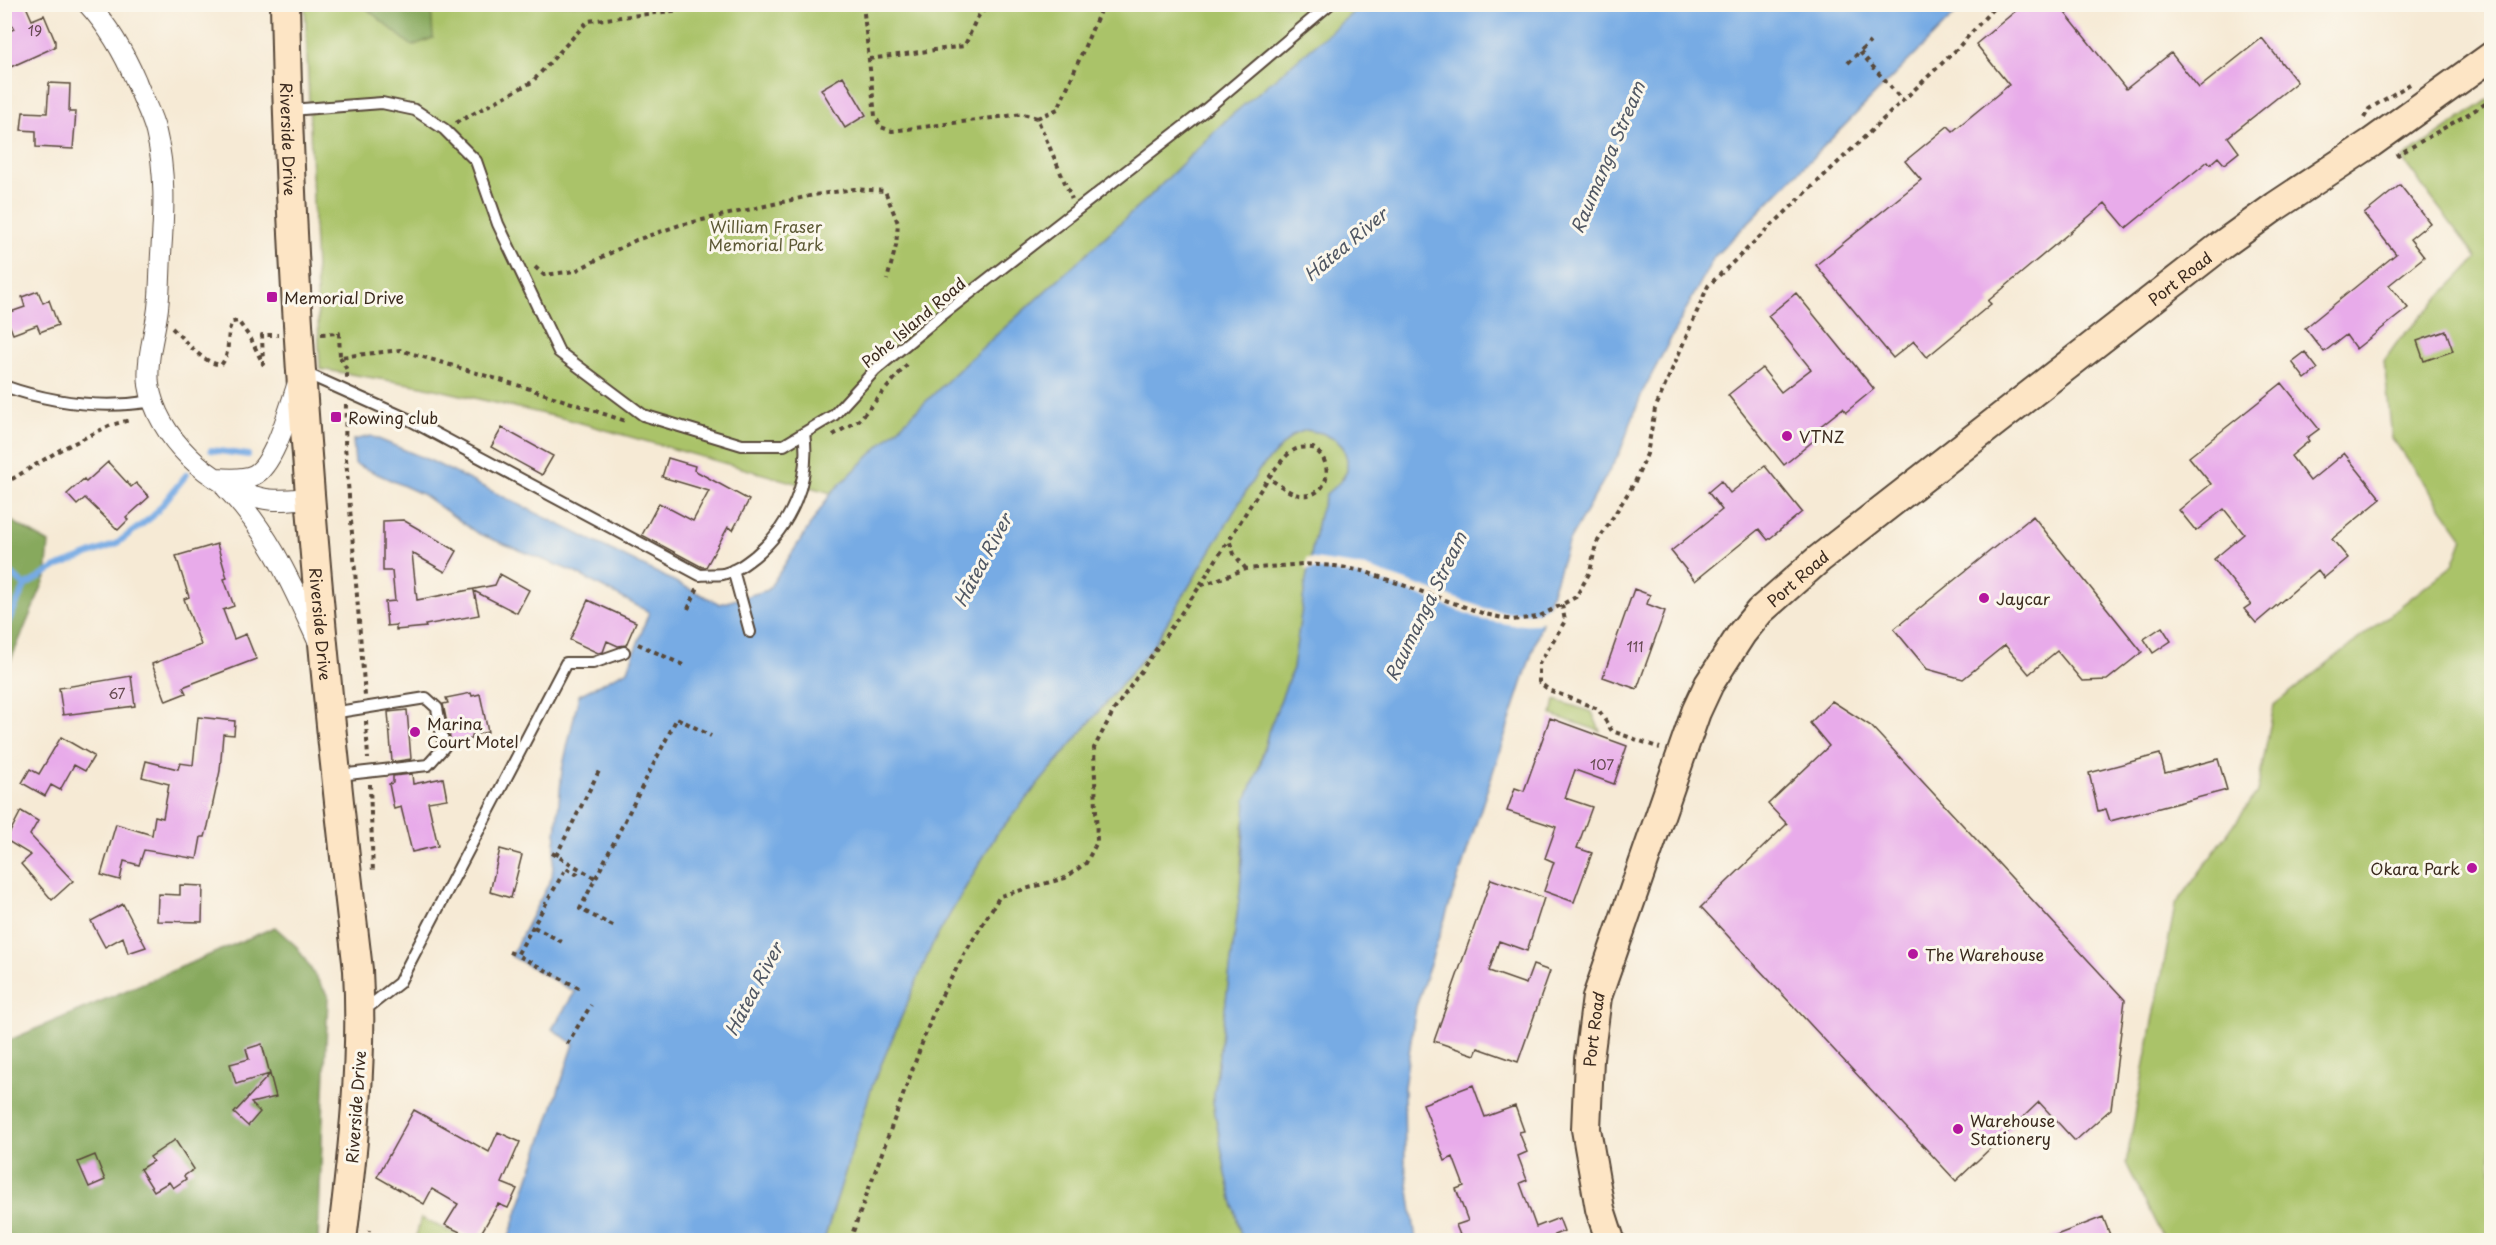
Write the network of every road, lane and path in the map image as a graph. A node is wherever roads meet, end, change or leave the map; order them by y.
1 (88, 4) edge
2 (285, 4) edge
3 (731, 4) edge
4 (862, 4) edge
5 (1003, 4) edge
6 (1103, 4) edge
7 (1330, 4) edge
8 (1997, 4) edge
9 (1870, 42) dead end
10 (1860, 52) junction
11 (2492, 56) edge
12 (869, 59) junction
13 (1848, 63) dead end
14 (2492, 79) edge
15 (1902, 100) junction
16 (2492, 100) edge
17 (287, 110) junction
18 (1037, 118) junction
19 (444, 129) junction
20 (2371, 143) junction
21 (2397, 156) dead end
22 (1077, 210) junction
23 (507, 244) junction
24 (887, 280) dead end
25 (157, 314) junction
26 (298, 334) junction
27 (340, 357) junction
28 (911, 361) dead end
29 (300, 374) junction
30 (4, 386) edge
31 (346, 392) junction
32 (155, 407) junction
33 (627, 422) dead end
34 (804, 433) junction
35 (806, 448) junction
36 (217, 478) junction
37 (1270, 479) junction
38 (4, 484) edge
39 (311, 498) junction
40 (1229, 540) junction
41 (1246, 569) junction
42 (733, 570) junction
43 (700, 583) dead end
44 (1200, 585) junction
45 (1562, 605) junction
46 (688, 609) dead end
47 (750, 632) dead end
48 (638, 644) dead end
49 (624, 652) dead end
50 (325, 658) junction
51 (683, 665) dead end
52 (366, 708) junction
53 (329, 714) junction
54 (711, 736) dead end
55 (1681, 755) junction
56 (369, 771) junction
57 (599, 771) dead end
58 (335, 776) junction
59 (581, 870) junction
60 (373, 879) dead end
61 (597, 879) junction
62 (613, 926) dead end
63 (534, 927) junction
64 (564, 943) dead end
65 (509, 952) dead end
66 (517, 955) junction
67 (579, 988) dead end
68 (591, 1005) dead end
69 (361, 1012) junction
70 (567, 1044) dead end
71 (369, 1229) dead end
72 (342, 1240) edge
73 (368, 1240) edge
74 (850, 1240) edge
75 (1610, 1240) edge

1 - 25 street
2 - 17 main road, Riverside Drive
3 - 19 path
4 - 12 path
5 - 12 path
6 - 18 path
7 - 22 lane, Pohe Island Road
8 - 15 path
9 - 10 path
10 - 13 path
10 - 15 path
11 - 20 main road, Port Road
12 - 18 path
14 - 20 main road, Port Road
15 - 45 path
16 - 21 path
17 - 19 lane, Pohe Island Road
17 - 26 main road, Riverside Drive
18 - 22 path
19 - 23 lane, Pohe Island Road
20 - 55 main road, Port Road
22 - 34 lane, Pohe Island Road
23 - 24 path
23 - 34 lane, Pohe Island Road
25 - 26 path
25 - 32 street
26 - 27 path
26 - 29 main road, Riverside Drive
27 - 31 path
27 - 33 path
28 - 35 path
29 - 31 lane
29 - 36 street
29 - 39 main road, Riverside Drive
30 - 32 lane
31 - 42 lane
31 - 52 path
32 - 36 street
32 - 38 path
34 - 35 lane
35 - 42 lane
36 - 39 street
36 - 50 street
37 - 37 path
37 - 40 path
39 - 50 main road, Riverside Drive
40 - 41 path
40 - 44 path
41 - 44 path
41 - 45 path
42 - 47 lane
43 - 46 path
44 - 74 path
45 - 55 path
48 - 51 path
49 - 69 lane
50 - 53 main road, Riverside Drive
52 - 53 lane
52 - 56 path
52 - 56 lane
53 - 58 main road, Riverside Drive
54 - 61 path
55 - 75 main road, Port Road
56 - 58 lane
56 - 60 path
57 - 59 path
58 - 69 main road, Riverside Drive
59 - 61 path
59 - 63 path
61 - 62 path
63 - 64 path
63 - 66 path
65 - 66 path
66 - 67 path
68 - 70 path
69 - 72 main road, Riverside Drive
71 - 73 path

